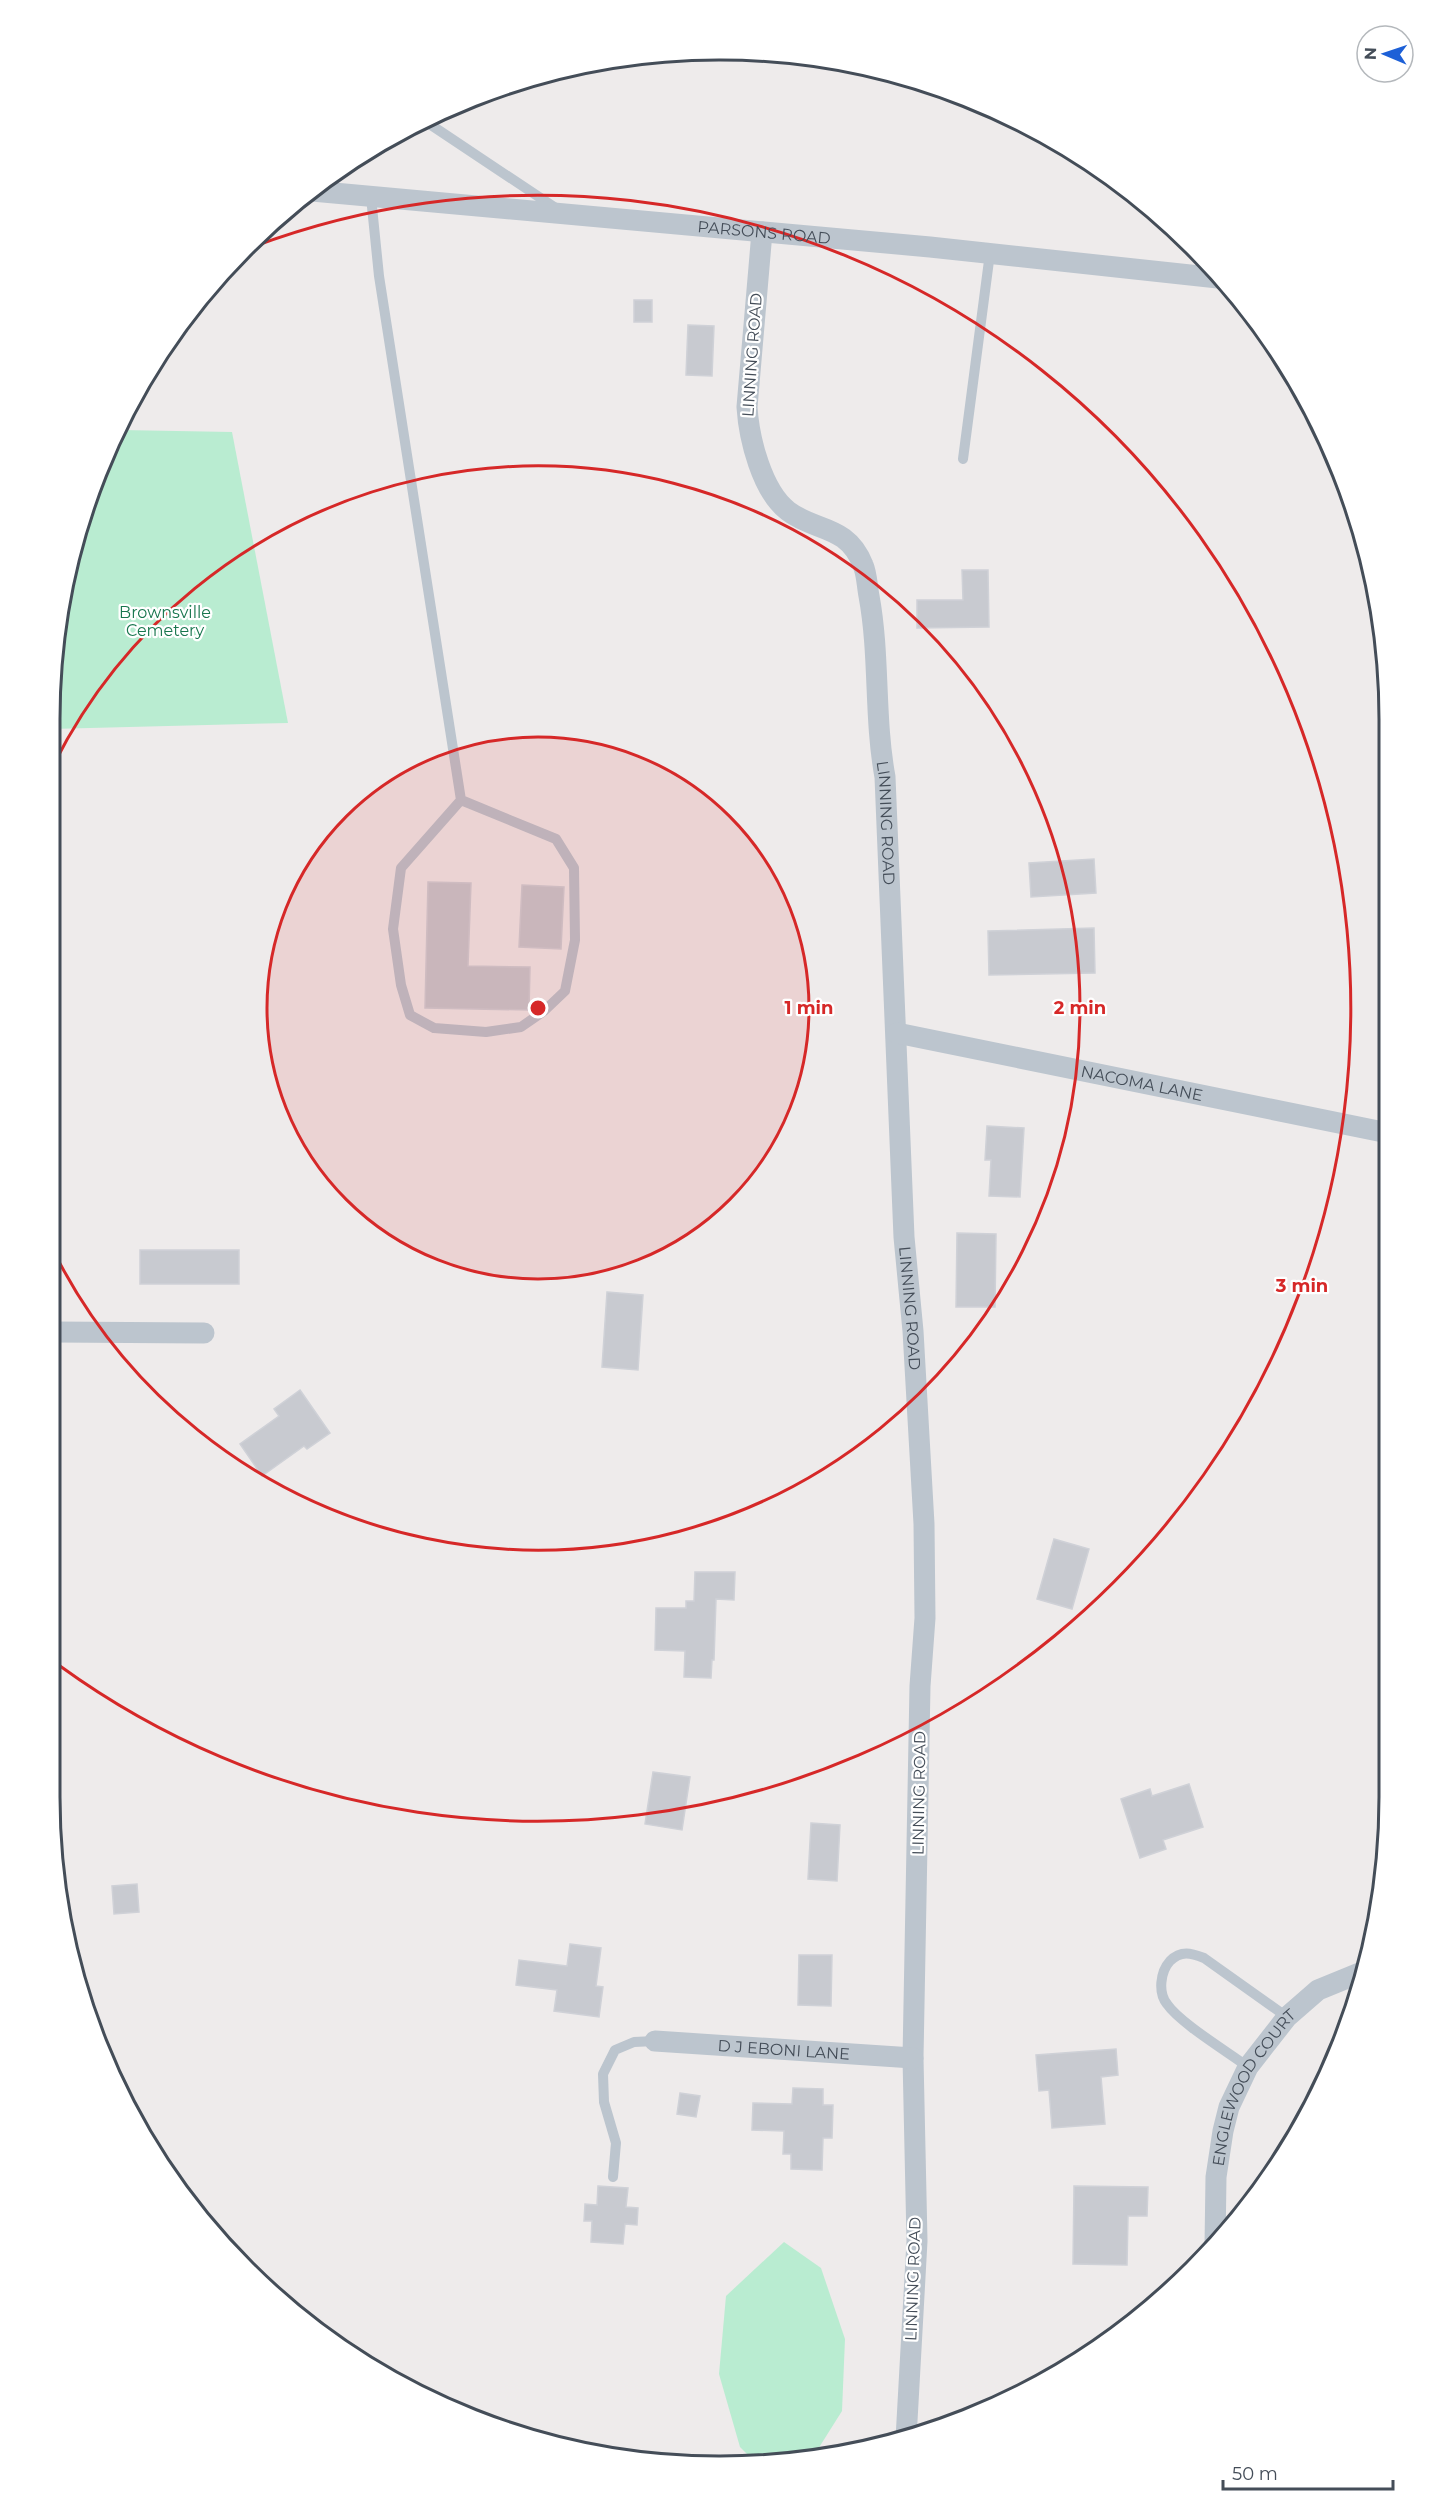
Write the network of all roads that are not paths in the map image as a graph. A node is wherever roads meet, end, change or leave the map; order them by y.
1 (432, 126) edge
2 (323, 192) edge
3 (371, 197) junction
4 (565, 214) junction
5 (762, 232) junction
6 (990, 253) junction
7 (1208, 277) edge
8 (963, 459) dead end
9 (461, 800) junction
10 (897, 1033) junction
11 (1379, 1131) edge
12 (60, 1332) edge
13 (204, 1333) dead end
14 (1354, 1975) edge
15 (1287, 2018) junction
16 (655, 2041) joint
17 (913, 2058) junction
18 (1248, 2067) junction
19 (613, 2177) dead end
20 (1215, 2231) edge
21 (907, 2429) edge

1 - 4 lane
2 - 3 street, PARSONS ROAD
3 - 4 street, PARSONS ROAD
3 - 9 lane
4 - 5 street, PARSONS ROAD
5 - 6 street, PARSONS ROAD
5 - 10 street, LINNING ROAD
6 - 7 street, PARSONS ROAD
6 - 8 lane
9 - 9 lane
10 - 11 street, NACOMA LANE
10 - 17 street, LINNING ROAD
12 - 13 street
14 - 15 street, ENGLEWOOD COURT
15 - 18 street, ENGLEWOOD COURT
15 - 18 lane
16 - 17 street, D J EBONI LANE
16 - 19 lane
17 - 21 street, LINNING ROAD
18 - 20 street, ENGLEWOOD COURT

